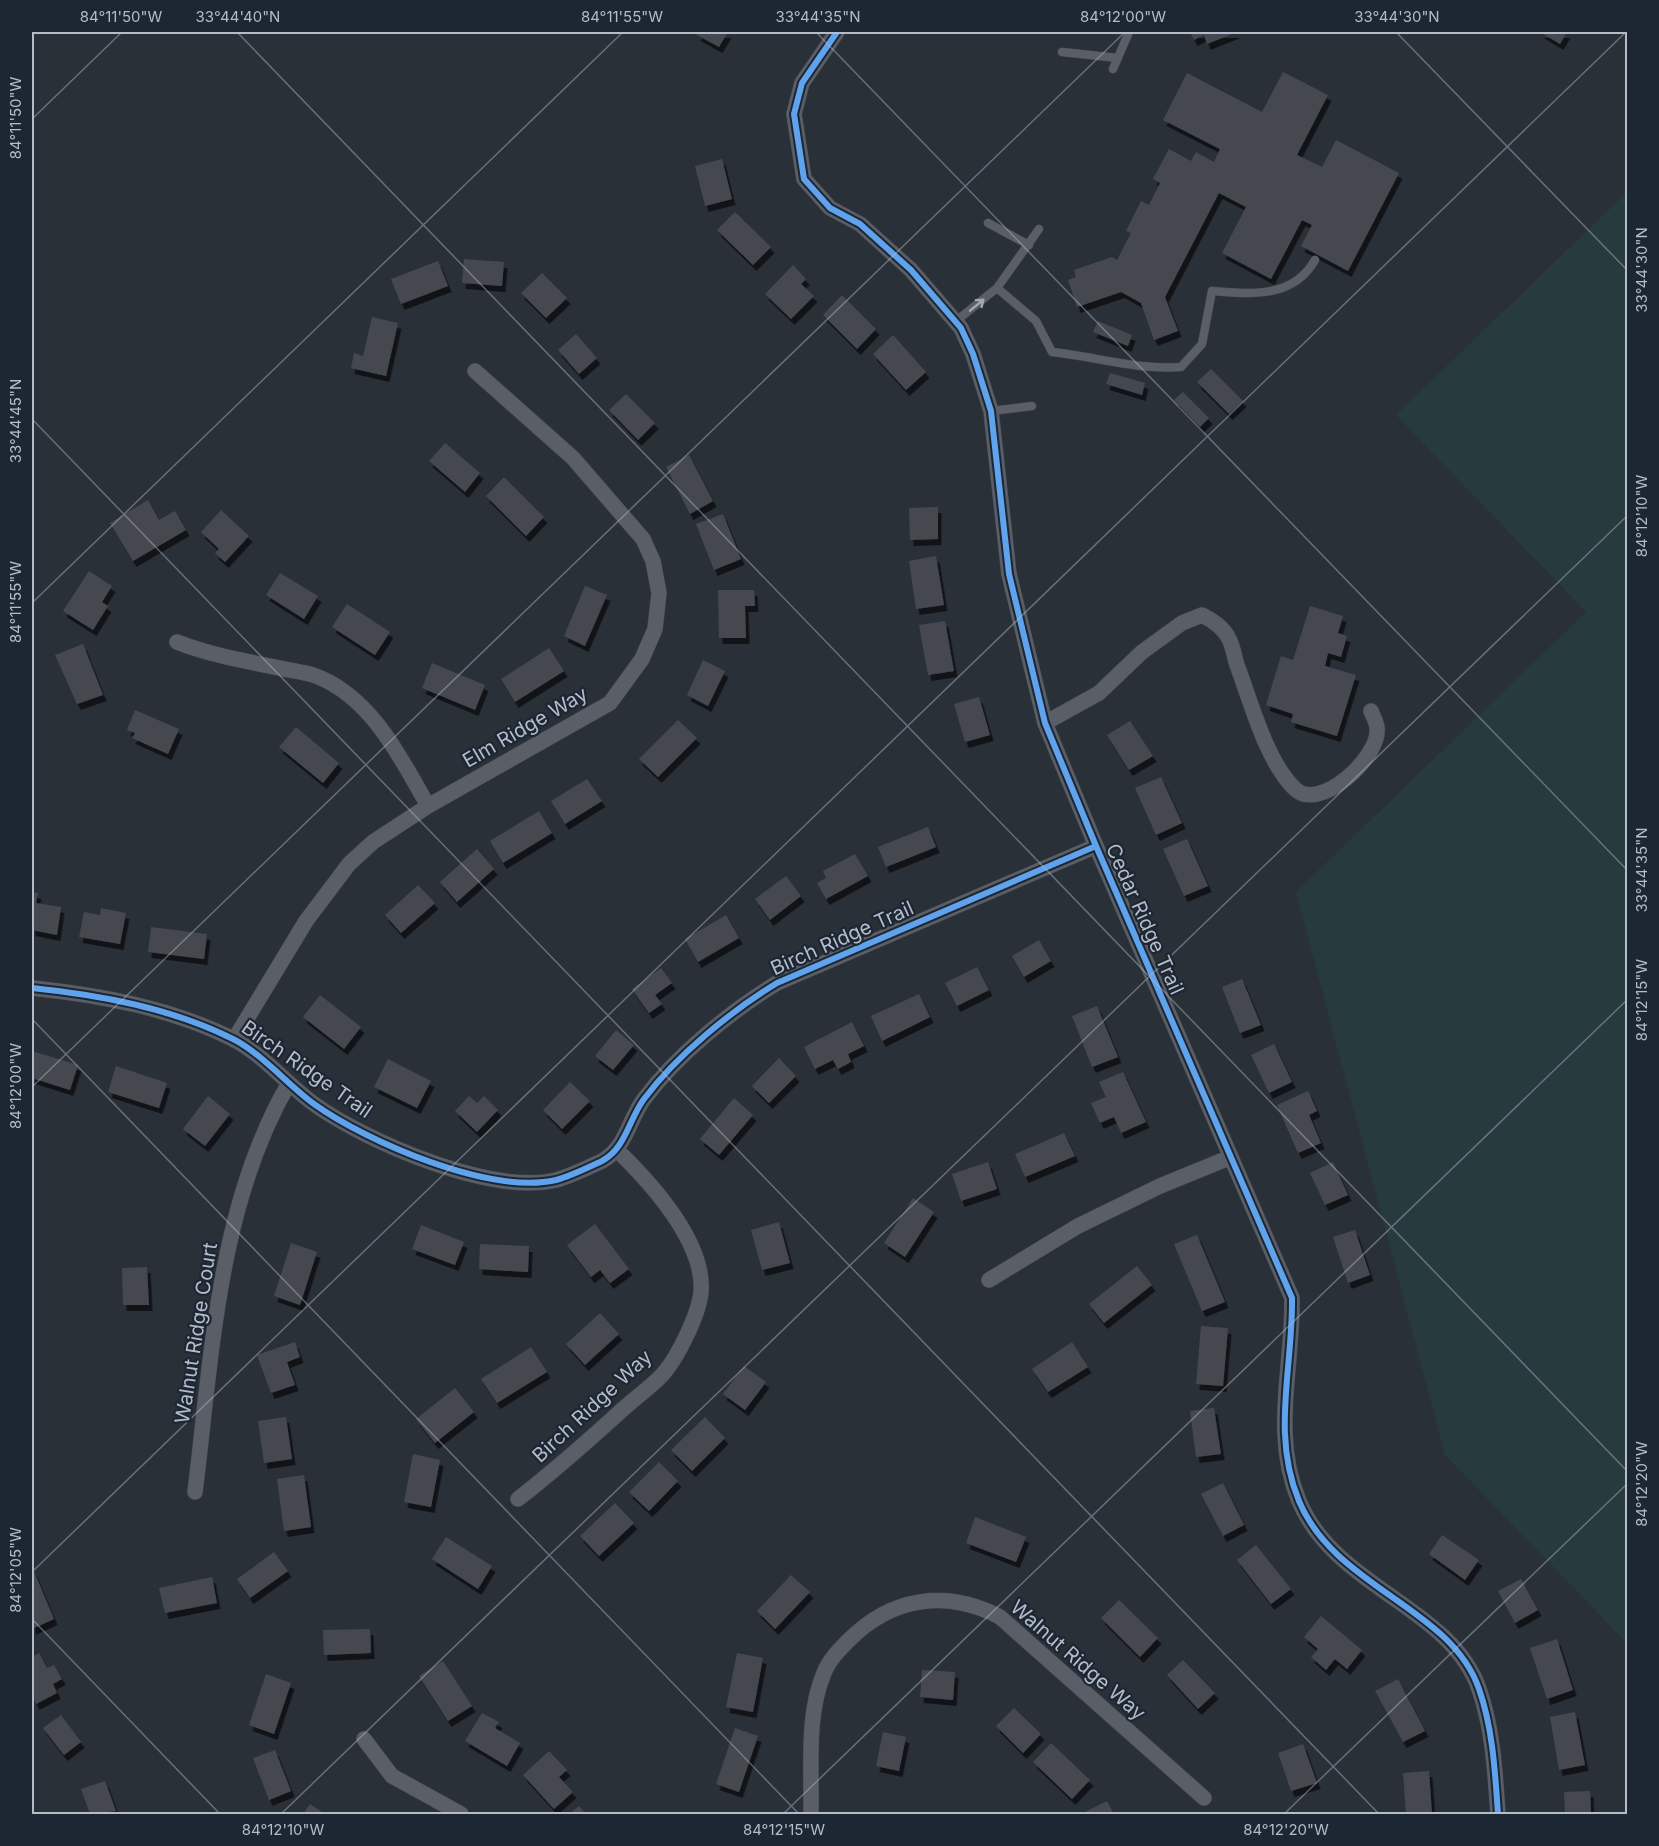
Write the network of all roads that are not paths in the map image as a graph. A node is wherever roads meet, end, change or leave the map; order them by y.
1 (837, 32) edge
2 (1129, 32) edge
3 (1062, 52) dead end
4 (1118, 58) junction
5 (1113, 69) dead end
6 (988, 223) dead end
7 (1039, 229) dead end
8 (1029, 245) junction
9 (1314, 260) dead end
10 (997, 288) junction
11 (956, 321) junction
12 (475, 371) dead end
13 (1032, 405) dead end
14 (992, 411) junction
15 (177, 642) dead end
16 (1371, 711) dead end
17 (1045, 723) junction
18 (428, 806) junction
19 (1096, 846) junction
20 (32, 988) edge
21 (234, 1040) junction
22 (289, 1083) junction
23 (617, 1150) junction
24 (1231, 1157) junction
25 (989, 1280) dead end
26 (195, 1492) dead end
27 (518, 1499) dead end
28 (364, 1739) dead end
29 (1204, 1798) dead end
30 (461, 1815) edge
31 (810, 1815) edge
32 (1498, 1815) edge

1 - 11 street, Cedar Ridge Trail
2 - 4 lane
3 - 4 lane
4 - 5 lane
6 - 8 lane
7 - 8 lane
8 - 10 lane
9 - 10 lane
11 -> 10 lane
11 - 14 street, Cedar Ridge Trail
12 - 18 street, Elm Ridge Way
13 - 14 lane
14 - 17 street, Cedar Ridge Trail
15 - 18 street
16 - 17 street
17 - 19 street, Cedar Ridge Trail
18 - 21 street, Elm Ridge Way
19 - 23 street, Birch Ridge Trail
19 - 24 street, Cedar Ridge Trail
20 - 21 street, Birch Ridge Trail
21 - 22 street, Birch Ridge Trail
22 - 23 street, Birch Ridge Trail
22 - 26 street, Walnut Ridge Court
23 - 27 street, Birch Ridge Way
24 - 25 street
24 - 32 street, Cedar Ridge Trail
28 - 30 street
29 - 31 street, Walnut Ridge Way

